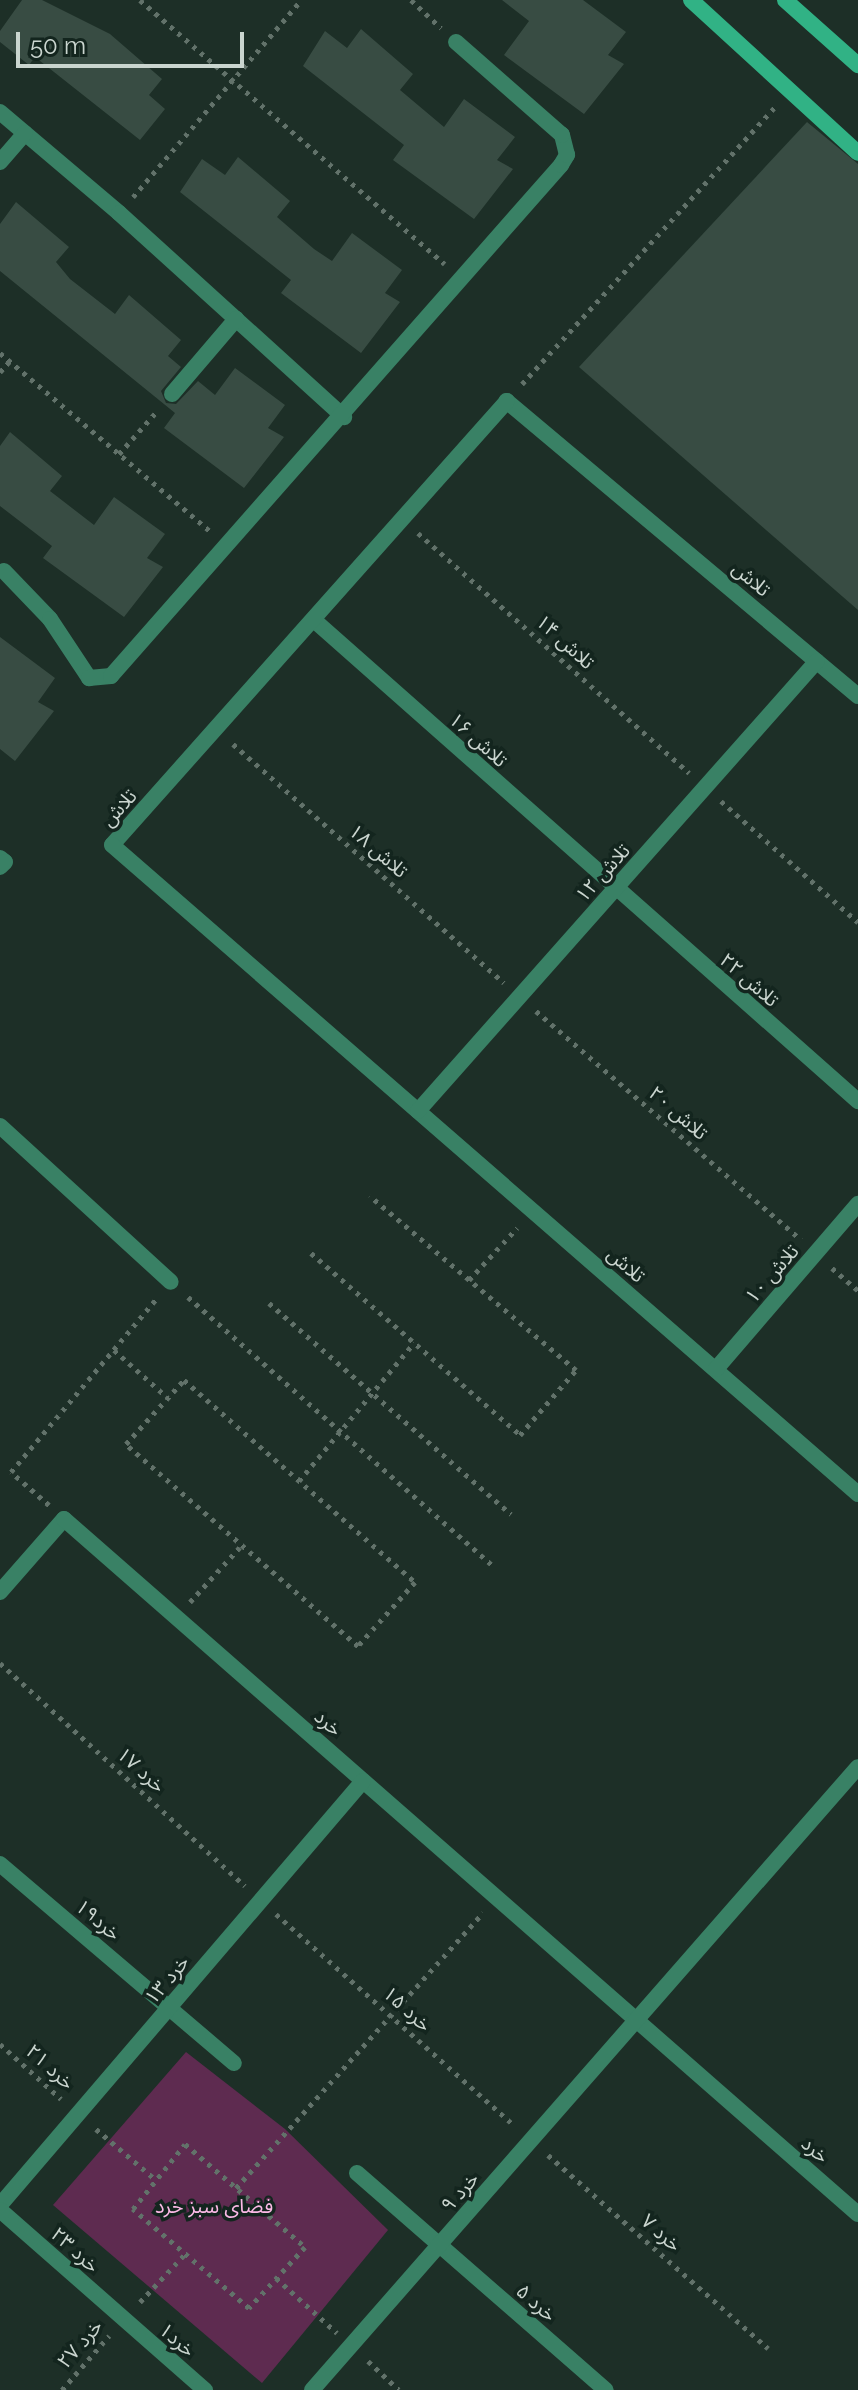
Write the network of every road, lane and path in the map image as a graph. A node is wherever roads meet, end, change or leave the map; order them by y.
1 (140, 0) edge
2 (301, 0) edge
3 (411, 0) edge
4 (691, 0) edge
5 (785, 0) edge
6 (456, 42) joint
7 (858, 65) edge
8 (233, 80) junction
9 (789, 92) junction
10 (0, 112) edge
11 (25, 133) junction
12 (858, 153) edge
13 (0, 162) edge
14 (119, 213) junction
15 (463, 279) junction
16 (236, 319) junction
17 (0, 353) edge
18 (10, 361) junction
19 (0, 372) edge
20 (172, 394) joint
21 (507, 401) junction
22 (344, 417) junction
23 (119, 454) junction
24 (403, 520) junction
25 (229, 547) junction
26 (4, 571) dead end
27 (315, 621) junction
28 (817, 661) junction
29 (858, 696) edge
30 (216, 730) junction
31 (705, 788) junction
32 (614, 890) junction
33 (858, 922) edge
34 (519, 997) junction
35 (858, 1101) edge
36 (418, 1111) junction
37 (0, 1126) edge
38 (370, 1196) dead end
39 (858, 1204) edge
40 (533, 1211) junction
41 (311, 1253) dead end
42 (816, 1253) junction
43 (469, 1280) junction
44 (171, 1282) junction
45 (858, 1291) edge
46 (269, 1303) dead end
47 (414, 1343) junction
48 (114, 1350) junction
49 (716, 1369) junction
50 (372, 1393) junction
51 (168, 1398) junction
52 (340, 1432) junction
53 (299, 1481) junction
54 (858, 1494) edge
55 (511, 1514) dead end
56 (64, 1519) junction
57 (240, 1547) dead end
58 (493, 1566) dead end
59 (0, 1592) edge
60 (176, 1617) junction
61 (0, 1663) edge
62 (858, 1767) edge
63 (363, 1781) junction
64 (0, 1864) edge
65 (497, 1898) junction
66 (261, 1900) junction
67 (170, 2007) junction
68 (389, 2014) junction
69 (638, 2021) junction
70 (0, 2044) edge
71 (234, 2063) dead end
72 (78, 2114) junction
73 (532, 2141) junction
74 (357, 2173) dead end
75 (156, 2180) junction
76 (236, 2188) junction
77 (0, 2208) edge
78 (858, 2214) edge
79 (439, 2246) junction
80 (185, 2254) junction
81 (276, 2278) junction
82 (123, 2320) junction
83 (351, 2346) junction
84 (768, 2348) dead end
85 (62, 2390) edge
86 (205, 2390) edge
87 (312, 2390) edge
88 (399, 2390) edge
89 (606, 2390) edge

1 - 8 path
2 - 8 path
3 - 6 path
4 - 9 main road
5 - 7 main road
6 - 15 street
8 - 14 path
8 - 15 path
9 - 12 main road
9 - 21 path
10 - 11 street
11 - 13 street
11 - 14 street
14 - 16 street
15 - 22 street
16 - 20 street
16 - 22 street
17 - 18 path
18 - 19 path
18 - 23 path
20 - 23 path
21 - 24 street, تلاش
21 - 28 street, تلاش
22 - 25 street
23 - 25 path
24 - 27 street, تلاش
24 - 31 path, تلاش ۱۴
25 - 26 street
27 - 30 street, تلاش
27 - 32 street, تلاش ۱۶
28 - 29 street, تلاش
28 - 31 street, تلاش ۱۲
30 - 34 path, تلاش ۱۸
30 - 36 street, تلاش
31 - 32 street, تلاش ۱۲
31 - 33 path, تلاش ۱۴
32 - 34 street, تلاش ۱۲
32 - 35 street, تلاش ۲۲
34 - 36 street, تلاش ۱۲
34 - 42 path, تلاش ۲۰
36 - 40 street, تلاش
37 - 44 street
38 - 43 path
39 - 42 street, تلاش ۱۰
40 - 43 path
40 - 49 street, تلاش
41 - 47 path
42 - 45 path, تلاش ۲۰
42 - 49 street, تلاش ۱۰
43 - 47 path
44 - 48 path
44 - 52 path
46 - 50 path
47 - 50 path
48 - 51 path
48 - 56 path
49 - 54 street, تلاش
50 - 52 path
50 - 55 path
51 - 53 path
51 - 53 path
52 - 53 path
52 - 58 path
56 - 59 street
56 - 60 street, خرد
57 - 60 path
60 - 63 street, خرد
61 - 66 path, خرد ۱۷
62 - 69 street
63 - 65 street, خرد
63 - 66 street, خرد ۱۳
64 - 67 street, خرد۱۹
65 - 68 path
65 - 69 street, خرد
66 - 67 street, خرد ۱۳
66 - 68 path, خرد ۱۵
67 - 71 street, خرد۱۹
67 - 72 street, خرد ۱۳
68 - 73 path, خرد ۱۵
68 - 76 path
69 - 73 street, خرد ۹
69 - 78 street, خرد
70 - 72 path, خرد ۲۱
72 - 75 path, خرد ۲۱
72 - 77 street, خرد ۱۳
73 - 79 street, خرد ۹
73 - 84 path, خرد ۷
74 - 79 street, خرد ۵
75 - 76 path
75 - 80 path
76 - 81 path
77 - 82 street, خرد ۲۳
79 - 83 street, خرد ۹
79 - 89 street, خرد ۵
80 - 81 path
80 - 82 path, خرد ۲۷
81 - 83 path
82 - 85 path, خرد ۲۷
82 - 86 street, خرد۱
83 - 87 street, خرد ۹
83 - 88 path

